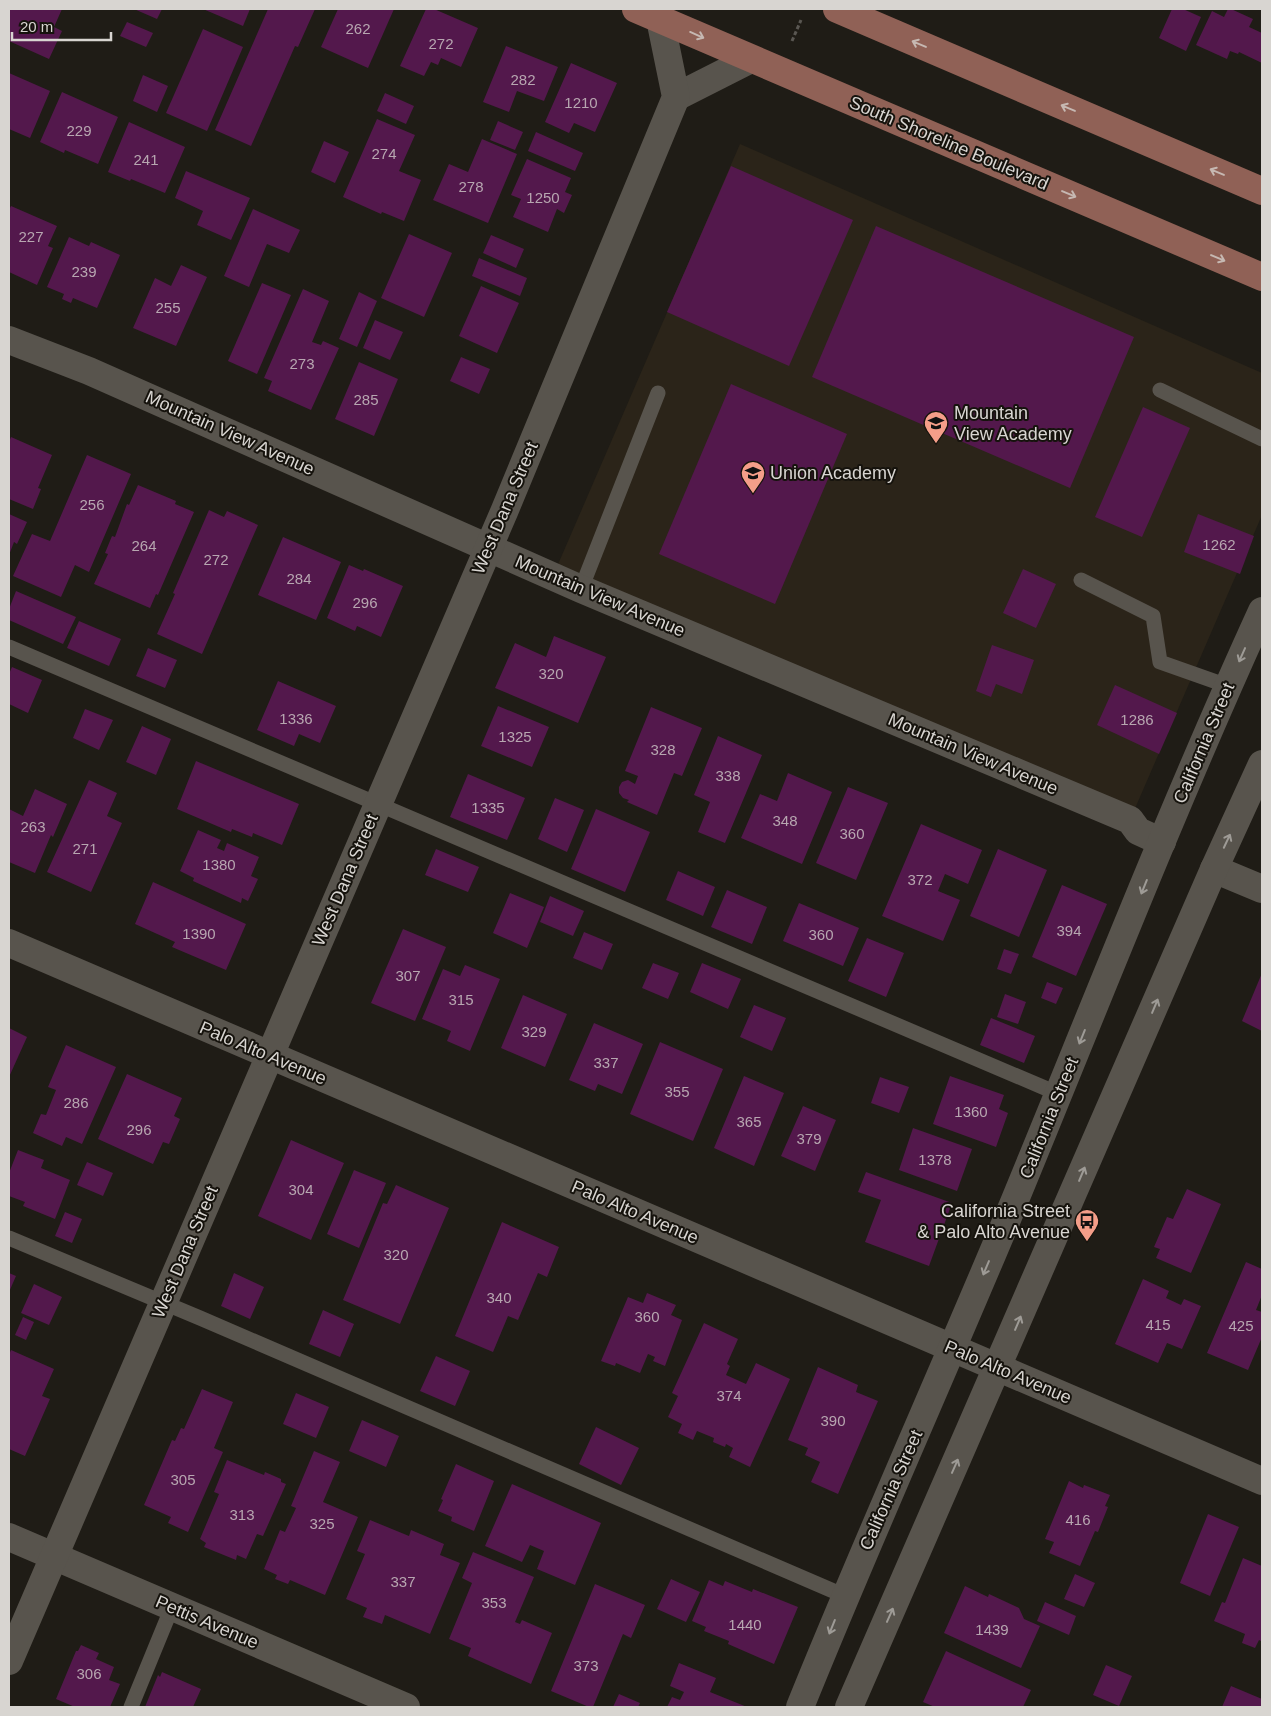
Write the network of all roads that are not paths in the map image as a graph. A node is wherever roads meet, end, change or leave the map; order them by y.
1 (837, 9) edge
2 (648, 14) edge
3 (751, 59) junction
4 (676, 97) junction
5 (1262, 191) edge
6 (1262, 277) edge
7 (9, 340) edge
8 (1160, 390) dead end
9 (658, 393) dead end
10 (1262, 439) edge
11 (489, 548) junction
12 (1081, 580) dead end
13 (581, 588) junction
14 (1262, 611) edge
15 (9, 647) edge
16 (1228, 686) junction
17 (1262, 764) edge
18 (378, 805) junction
19 (1162, 842) junction
20 (1214, 869) junction
21 (1262, 889) edge
22 (9, 943) edge
23 (270, 1056) junction
24 (1059, 1094) junction
25 (9, 1238) edge
26 (164, 1303) junction
27 (953, 1348) junction
28 (998, 1368) junction
29 (1262, 1481) edge
30 (9, 1537) edge
31 (54, 1557) junction
32 (845, 1596) junction
33 (172, 1607) junction
34 (9, 1661) edge
35 (131, 1707) edge
36 (406, 1707) edge
37 (800, 1707) edge
38 (850, 1707) edge

5 -> 1 main road
2 -> 3 main road, South Shoreline Boulevard
2 - 4 street
3 - 4 street
3 -> 6 main road, South Shoreline Boulevard
4 - 11 street, West Dana Street
7 - 11 street, Mountain View Avenue
8 - 10 lane
9 - 13 lane
11 - 13 street, Mountain View Avenue
11 - 18 street, West Dana Street
12 - 16 lane
13 - 19 street, Mountain View Avenue
14 -> 16 street, California Street
15 - 18 lane
16 - 19 street, California Street
20 -> 17 street
18 - 23 street, West Dana Street
18 - 24 lane
19 -> 24 street, California Street
20 - 21 street
28 -> 20 street
22 - 23 street, Palo Alto Avenue
23 - 26 street, West Dana Street
23 - 27 street, Palo Alto Avenue
24 -> 27 street, California Street
25 - 26 lane
26 - 31 street, West Dana Street
26 - 32 lane
27 - 28 street, Palo Alto Avenue
27 - 32 street, California Street
28 - 29 street, Palo Alto Avenue
38 -> 28 street
30 - 31 street, Pettis Avenue
31 - 33 street, Pettis Avenue
31 - 34 street, West Dana Street
32 -> 37 street, California Street
33 - 35 lane
33 - 36 street, Pettis Avenue

